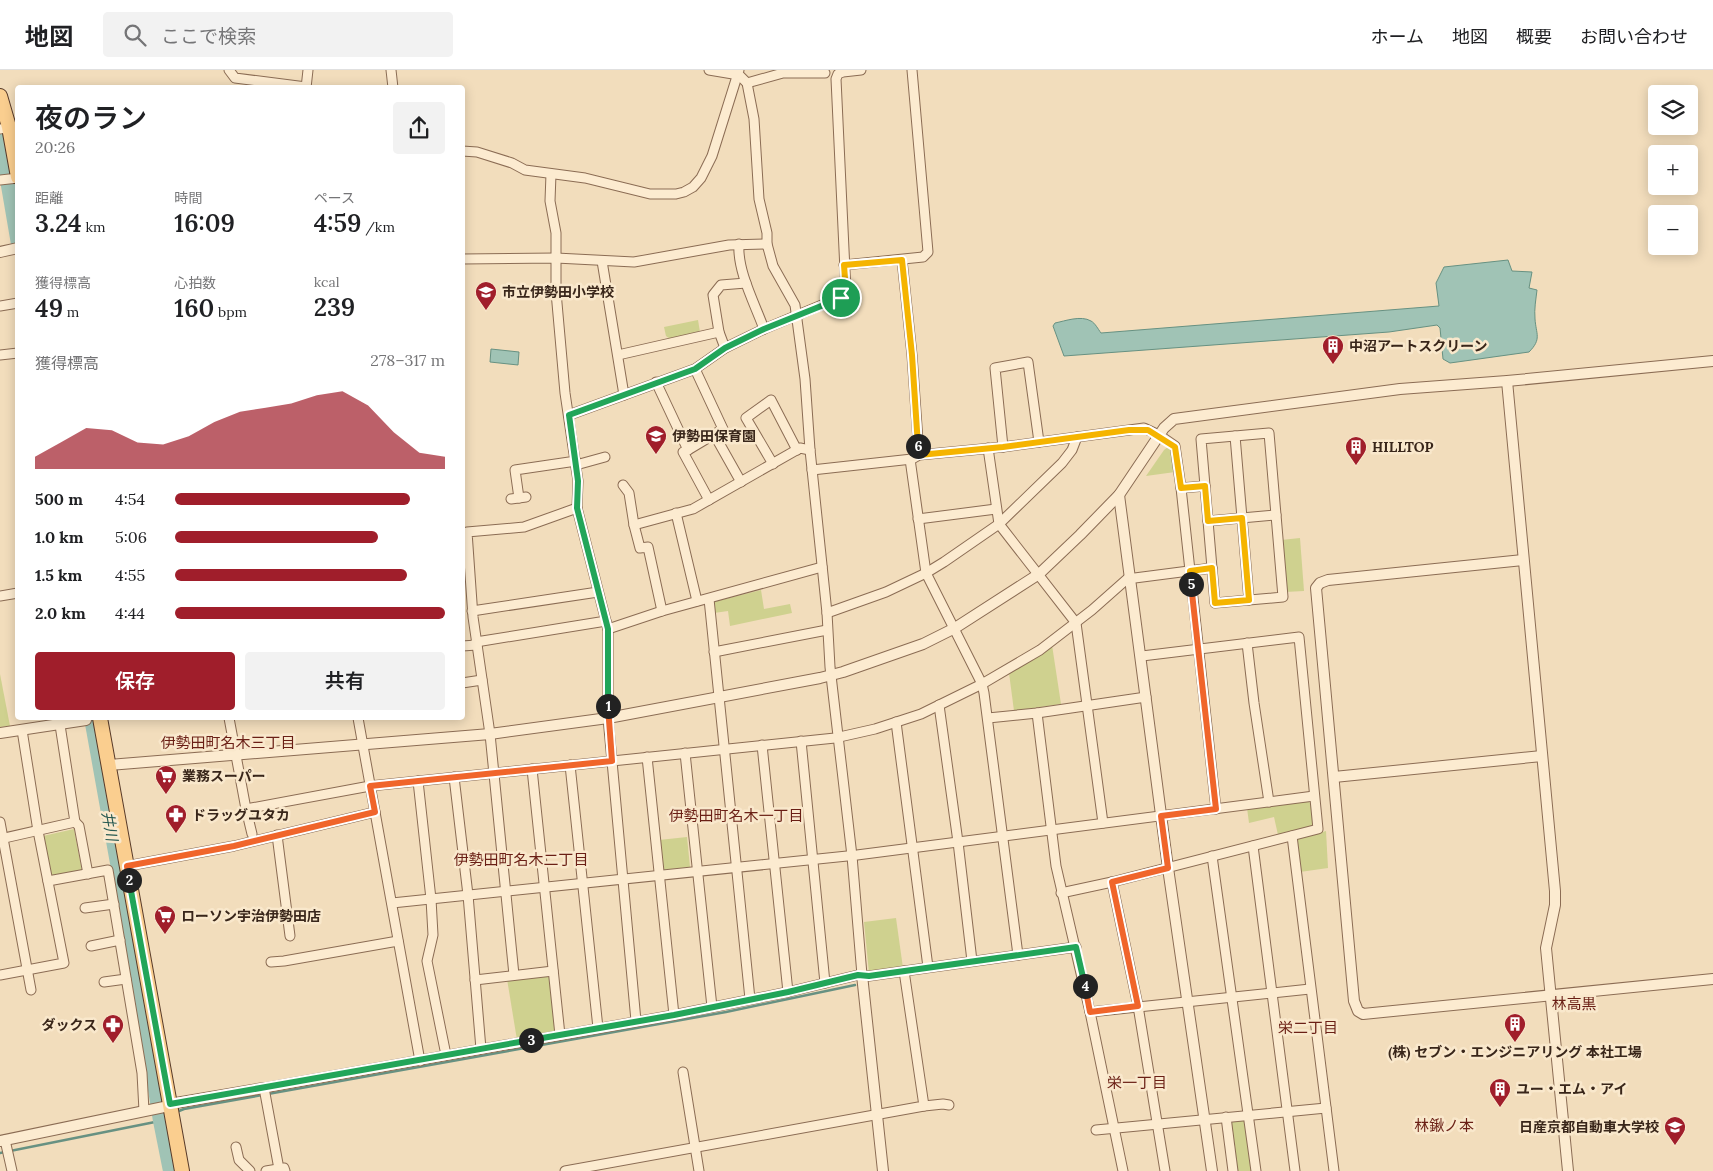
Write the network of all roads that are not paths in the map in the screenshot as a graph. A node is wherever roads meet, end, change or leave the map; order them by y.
1 (229, 70) edge
2 (308, 70) edge
3 (391, 70) edge
4 (710, 70) edge
5 (861, 70) edge
6 (912, 70) edge
7 (739, 72) edge
8 (825, 73) dead end
9 (747, 83) junction
10 (290, 85) edge
11 (306, 85) edge
12 (393, 85) edge
13 (0, 96) edge
14 (7, 128) edge
15 (465, 150) edge
16 (15, 172) edge
17 (551, 174) junction
18 (15, 178) edge
19 (0, 180) edge
20 (739, 244) junction
21 (767, 244) junction
22 (15, 249) edge
23 (2, 251) edge
24 (556, 258) junction
25 (465, 259) edge
26 (902, 260) junction
27 (602, 261) junction
28 (844, 265) junction
29 (746, 283) junction
30 (15, 304) edge
31 (0, 306) edge
32 (796, 316) junction
33 (764, 329) junction
34 (719, 332) junction
35 (725, 348) junction
36 (15, 353) edge
37 (0, 355) edge
38 (618, 355) junction
39 (1713, 361) edge
40 (695, 369) junction
41 (1507, 381) junction
42 (656, 382) junction
43 (624, 394) junction
44 (569, 415) junction
45 (714, 434) junction
46 (1159, 435) junction
47 (1235, 436) junction
48 (1078, 437) junction
49 (1039, 442) junction
50 (1003, 447) junction
51 (988, 448) junction
52 (688, 450) junction
53 (797, 450) junction
54 (810, 450) junction
55 (919, 455) junction
56 (605, 457) dead end
57 (910, 459) junction
58 (576, 463) junction
59 (772, 464) junction
60 (812, 470) junction
61 (741, 482) junction
62 (623, 485) dead end
63 (1205, 486) junction
64 (1181, 488) junction
65 (1119, 495) junction
66 (518, 498) dead end
67 (709, 500) junction
68 (577, 508) junction
69 (996, 509) junction
70 (676, 514) junction
71 (1276, 515) junction
72 (1242, 518) junction
73 (918, 519) junction
74 (1208, 521) junction
75 (999, 524) junction
76 (634, 525) junction
77 (1523, 560) junction
78 (822, 567) junction
79 (1212, 568) junction
80 (1190, 571) junction
81 (926, 572) junction
82 (1038, 574) junction
83 (1131, 579) junction
84 (598, 592) junction
85 (15, 594) edge
86 (0, 596) edge
87 (708, 599) junction
88 (1249, 600) junction
89 (697, 601) junction
90 (662, 611) junction
91 (827, 613) junction
92 (472, 614) junction
93 (465, 616) edge
94 (1076, 623) junction
95 (607, 625) junction
96 (955, 628) junction
97 (828, 630) junction
98 (477, 644) junction
99 (1247, 644) junction
100 (465, 646) edge
101 (1199, 649) junction
102 (714, 652) junction
103 (1142, 656) junction
104 (831, 675) junction
105 (482, 680) junction
106 (465, 683) edge
107 (982, 684) junction
108 (1146, 697) junction
109 (718, 698) junction
110 (939, 704) junction
111 (1087, 705) junction
112 (1037, 713) junction
113 (608, 718) junction
114 (988, 718) junction
115 (79, 720) edge
116 (100, 720) edge
117 (229, 720) edge
118 (358, 720) edge
119 (896, 722) junction
120 (60, 724) junction
121 (22, 730) junction
122 (0, 733) edge
123 (490, 734) junction
124 (839, 737) junction
125 (801, 741) junction
126 (362, 743) junction
127 (762, 745) junction
128 (724, 749) junction
129 (685, 753) junction
130 (236, 754) junction
131 (1542, 756) junction
132 (647, 757) junction
133 (612, 761) junction
134 (109, 765) junction
135 (570, 765) junction
136 (532, 769) junction
137 (494, 773) junction
138 (454, 777) junction
139 (1334, 777) junction
140 (418, 781) junction
141 (370, 786) junction
142 (1314, 796) junction
143 (1269, 802) junction
144 (246, 809) junction
145 (1216, 809) junction
146 (375, 812) junction
147 (1161, 816) junction
148 (0, 822) edge
149 (75, 822) junction
150 (1104, 823) junction
151 (1052, 830) junction
152 (38, 831) junction
153 (252, 834) dead end
154 (277, 836) junction
155 (1003, 836) junction
156 (1292, 836) junction
157 (1, 839) edge
158 (958, 842) junction
159 (1253, 846) junction
160 (912, 848) junction
161 (852, 856) junction
162 (1212, 856) junction
163 (814, 860) junction
164 (776, 863) junction
165 (127, 866) junction
166 (736, 867) junction
167 (1168, 868) junction
168 (697, 871) junction
169 (88, 874) junction
170 (660, 875) junction
171 (623, 879) junction
172 (48, 881) junction
173 (1112, 882) junction
174 (583, 883) junction
175 (544, 887) junction
176 (506, 891) junction
177 (1062, 893) junction
178 (468, 895) junction
179 (431, 899) junction
180 (392, 903) junction
181 (114, 904) junction
182 (85, 908) dead end
183 (290, 936) dead end
184 (120, 940) junction
185 (398, 941) junction
186 (91, 946) dead end
187 (1076, 947) junction
188 (1018, 955) junction
189 (271, 962) dead end
190 (972, 962) junction
191 (928, 967) junction
192 (27, 971) junction
193 (552, 971) junction
194 (904, 971) junction
195 (0, 975) edge
196 (862, 975) junction
197 (514, 976) junction
198 (126, 979) junction
199 (1713, 979) edge
200 (475, 980) junction
201 (104, 982) dead end
202 (825, 982) junction
203 (1310, 989) junction
204 (31, 990) dead end
205 (788, 992) junction
206 (1272, 994) junction
207 (1550, 996) junction
208 (1232, 997) junction
209 (750, 999) junction
210 (1188, 1002) junction
211 (1138, 1006) junction
212 (712, 1007) junction
213 (1090, 1012) junction
214 (674, 1015) junction
215 (636, 1021) junction
216 (598, 1028) junction
217 (560, 1035) junction
218 (481, 1049) junction
219 (446, 1055) junction
220 (420, 1061) junction
221 (683, 1072) dead end
222 (265, 1090) junction
223 (167, 1105) junction
224 (949, 1105) dead end
225 (924, 1106) junction
226 (1326, 1108) junction
227 (146, 1111) junction
228 (1287, 1112) junction
229 (877, 1116) junction
230 (1248, 1116) junction
231 (1226, 1117) junction
232 (1204, 1119) junction
233 (1158, 1124) junction
234 (1115, 1129) junction
235 (1096, 1130) dead end
236 (5, 1145) edge
237 (236, 1146) dead end
238 (695, 1148) junction
239 (282, 1170) edge
240 (12, 1171) edge
241 (182, 1171) edge
242 (250, 1171) edge
243 (266, 1171) edge
244 (565, 1171) edge
245 (700, 1171) edge
246 (883, 1171) edge
247 (1123, 1171) edge
248 (1165, 1171) edge
249 (1212, 1171) edge
250 (1233, 1171) edge
251 (1256, 1171) edge
252 (1295, 1171) edge
253 (1334, 1171) edge
254 (1568, 1171) edge

1 - 10 street
2 - 11 street
3 - 12 street
4 - 7 street
5 - 28 street
6 - 26 street
7 - 9 street
7 - 17 street
8 - 9 street
9 - 21 street
13 - 14 main road
14 - 16 main road
15 - 17 street
17 - 24 street
18 - 19 street
20 - 21 street
20 - 27 street
20 - 29 street
21 - 32 street
22 - 23 street
24 - 25 street
24 - 27 street
24 - 44 street
26 - 28 street
26 - 55 street
27 - 38 street
28 - 32 street
29 - 33 street
29 - 34 street
30 - 31 street
32 - 33 street
32 - 54 street
33 - 35 street
34 - 35 street
34 - 38 street
35 - 40 street
36 - 37 street
38 - 43 street
39 - 41 street
40 - 42 street
40 - 45 street
41 - 46 street
41 - 77 street
42 - 43 street
42 - 52 street
43 - 44 street
44 - 58 street
45 - 52 street
45 - 61 street
46 - 48 street
46 - 64 street
46 - 65 street
47 - 63 street
47 - 71 street
47 - 72 street
48 - 49 street
48 - 75 street
49 - 50 street
49 - 50 street
50 - 51 street
51 - 55 street
51 - 69 street
52 - 67 street
53 - 54 street
53 - 59 street
53 - 59 street
54 - 60 street
55 - 57 street
56 - 58 street
57 - 60 street
57 - 73 street
58 - 66 street
58 - 68 street
59 - 61 street
60 - 78 street
61 - 67 street
62 - 76 street
63 - 64 street
63 - 74 street
64 - 80 street
65 - 82 street
65 - 83 street
67 - 70 street
68 - 84 street
68 - 92 street
69 - 73 street
69 - 75 street
70 - 76 street
70 - 89 street
71 - 72 street
71 - 88 street
72 - 74 street
72 - 88 street
73 - 81 street
74 - 79 street
75 - 81 street
75 - 82 street
76 - 90 street
77 - 131 street
77 - 139 street
78 - 87 street
78 - 91 street
79 - 80 street
79 - 88 street
80 - 83 street
80 - 101 street
81 - 91 street
81 - 96 street
82 - 94 street
82 - 96 street
83 - 94 street
83 - 103 street
84 - 92 street
84 - 95 street
85 - 86 street
87 - 89 street
87 - 102 street
89 - 90 street
90 - 95 street
91 - 97 street
92 - 93 street
92 - 98 street
94 - 107 street
94 - 111 street
95 - 98 street
95 - 113 street
96 - 104 street
96 - 107 street
97 - 102 street
97 - 104 street
98 - 100 street
98 - 105 street
99 - 101 street
99 - 142 street
99 - 143 street
101 - 103 street
101 - 145 street
102 - 109 street
103 - 108 street
104 - 109 street
104 - 124 street
105 - 106 street
105 - 123 street
107 - 110 street
107 - 114 street
108 - 111 street
108 - 147 street
109 - 113 street
109 - 128 street
110 - 119 street
110 - 158 street
111 - 112 street
111 - 150 street
112 - 114 street
112 - 151 street
113 - 123 street
113 - 133 street
114 - 155 street
115 - 120 street
116 - 134 main road
117 - 130 street
118 - 126 street
119 - 124 street
119 - 160 street
120 - 121 street
120 - 149 street
121 - 122 street
121 - 152 street
123 - 126 street
123 - 137 street
124 - 125 street
124 - 161 street
125 - 127 street
125 - 163 street
126 - 130 street
126 - 141 street
127 - 128 street
127 - 164 street
128 - 129 street
128 - 166 street
129 - 132 street
129 - 168 street
130 - 134 street
130 - 144 street
131 - 139 street
131 - 207 street
132 - 133 street
132 - 170 street
133 - 135 street
133 - 171 street
134 - 165 main road
135 - 136 street
135 - 174 street
136 - 137 street
136 - 175 street
137 - 138 street
137 - 176 street
138 - 140 street
138 - 178 street
139 - 207 street
140 - 141 street
140 - 179 street
141 - 144 street
141 - 146 street
142 - 143 street
142 - 156 street
143 - 145 street
144 - 153 street
145 - 147 street
146 - 154 street
146 - 180 street
147 - 150 street
147 - 167 street
148 - 157 street
149 - 152 street
149 - 169 street
150 - 151 street
151 - 155 street
151 - 177 street
152 - 157 street
152 - 172 street
154 - 165 street
154 - 183 street
155 - 158 street
155 - 188 street
156 - 159 street
156 - 203 street
157 - 192 street
158 - 160 street
158 - 190 street
159 - 162 street
159 - 206 street
160 - 161 street
160 - 191 street
161 - 163 street
161 - 196 street
162 - 167 street
162 - 208 street
163 - 164 street
163 - 202 street
164 - 166 street
164 - 205 street
165 - 223 main road
166 - 168 street
166 - 209 street
167 - 173 street
167 - 210 street
168 - 170 street
168 - 212 street
169 - 172 street
169 - 181 street
170 - 171 street
170 - 214 street
171 - 174 street
171 - 215 street
172 - 192 street
173 - 177 street
173 - 211 street
174 - 175 street
174 - 216 street
175 - 176 street
175 - 193 street
176 - 178 street
176 - 197 street
177 - 187 street
178 - 179 street
178 - 200 street
179 - 180 street
179 - 219 street
180 - 185 street
181 - 182 street
181 - 184 street
184 - 186 street
184 - 198 street
185 - 189 street
185 - 220 street
187 - 188 street
187 - 213 street
188 - 190 street
190 - 191 street
191 - 194 street
192 - 195 street
192 - 204 street
193 - 197 street
193 - 217 street
194 - 196 street
194 - 225 street
196 - 202 street
196 - 229 street
197 - 200 street
198 - 201 street
198 - 227 street
199 - 207 street
200 - 218 street
202 - 205 street
203 - 206 street
203 - 226 street
205 - 209 street
206 - 208 street
206 - 228 street
207 - 254 street
208 - 210 street
208 - 230 street
209 - 212 street
210 - 211 street
210 - 232 street
211 - 213 street
211 - 233 street
212 - 214 street
213 - 234 street
214 - 215 street
215 - 216 street
216 - 217 street
217 - 218 street
218 - 219 street
219 - 220 street
220 - 222 street
221 - 238 street
222 - 223 street
222 - 239 street
223 - 227 street
223 - 241 main road
224 - 225 street
225 - 229 street
226 - 228 street
226 - 253 street
227 - 236 street
228 - 230 street
228 - 252 street
229 - 238 street
229 - 246 street
230 - 231 street
230 - 251 street
231 - 232 street
231 - 250 street
232 - 233 street
232 - 249 street
233 - 234 street
233 - 248 street
234 - 235 street
234 - 247 street
236 - 240 street
237 - 242 street
238 - 244 street
238 - 245 street
239 - 243 street

